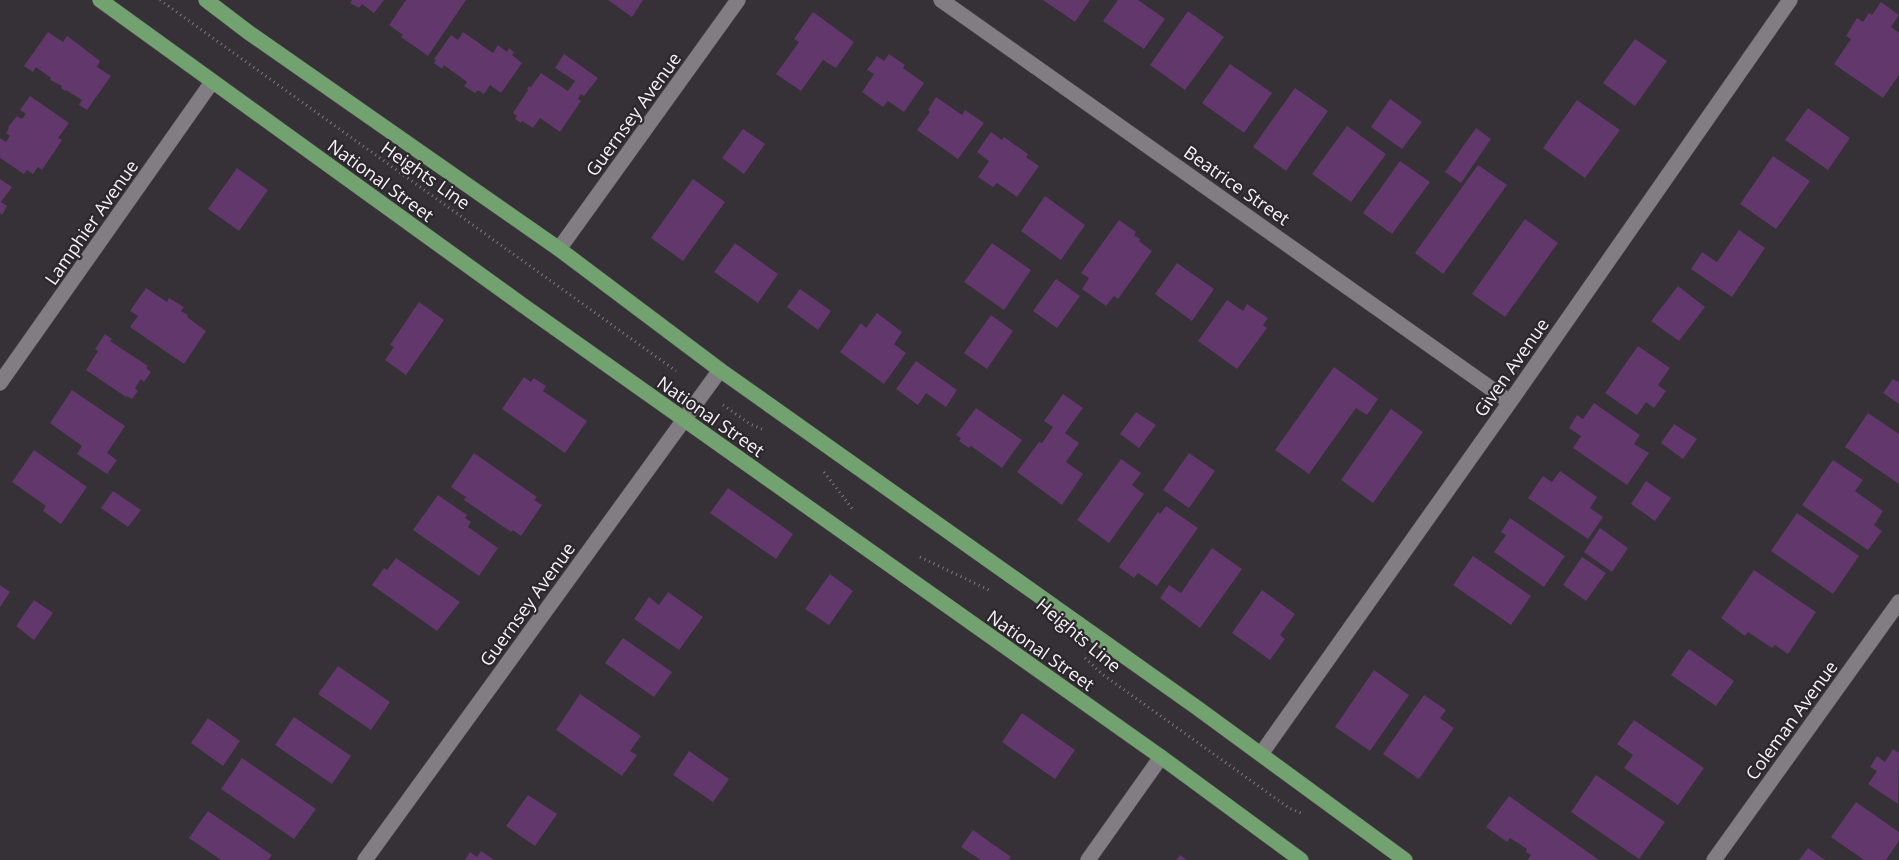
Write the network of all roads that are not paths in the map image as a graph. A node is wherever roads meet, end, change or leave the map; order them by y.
1 (100, 0) edge
2 (738, 0) edge
3 (942, 0) edge
4 (1790, 0) edge
5 (208, 1) edge
6 (212, 82) junction
7 (560, 249) junction
8 (720, 370) junction
9 (0, 383) edge
10 (1510, 402) junction
11 (683, 419) junction
12 (1899, 602) edge
13 (1261, 754) junction
14 (1161, 757) junction
15 (365, 860) edge
16 (1088, 860) edge
17 (1301, 860) edge
18 (1405, 860) edge
19 (1714, 860) edge

1 - 6 main road, National Street
2 - 7 street, Guernsey Avenue
3 - 10 street, Beatrice Street
4 - 10 street, Given Avenue
5 - 7 main road
6 - 9 street, Lamphier Avenue
6 - 11 main road, National Street
7 - 8 main road
8 - 11 street, Guernsey Avenue
8 - 13 main road
10 - 13 street, Given Avenue
11 - 14 main road, National Street
11 - 15 street, Guernsey Avenue
12 - 19 street, Coleman Avenue
13 - 18 main road
14 - 16 street
14 - 17 main road, National Street

